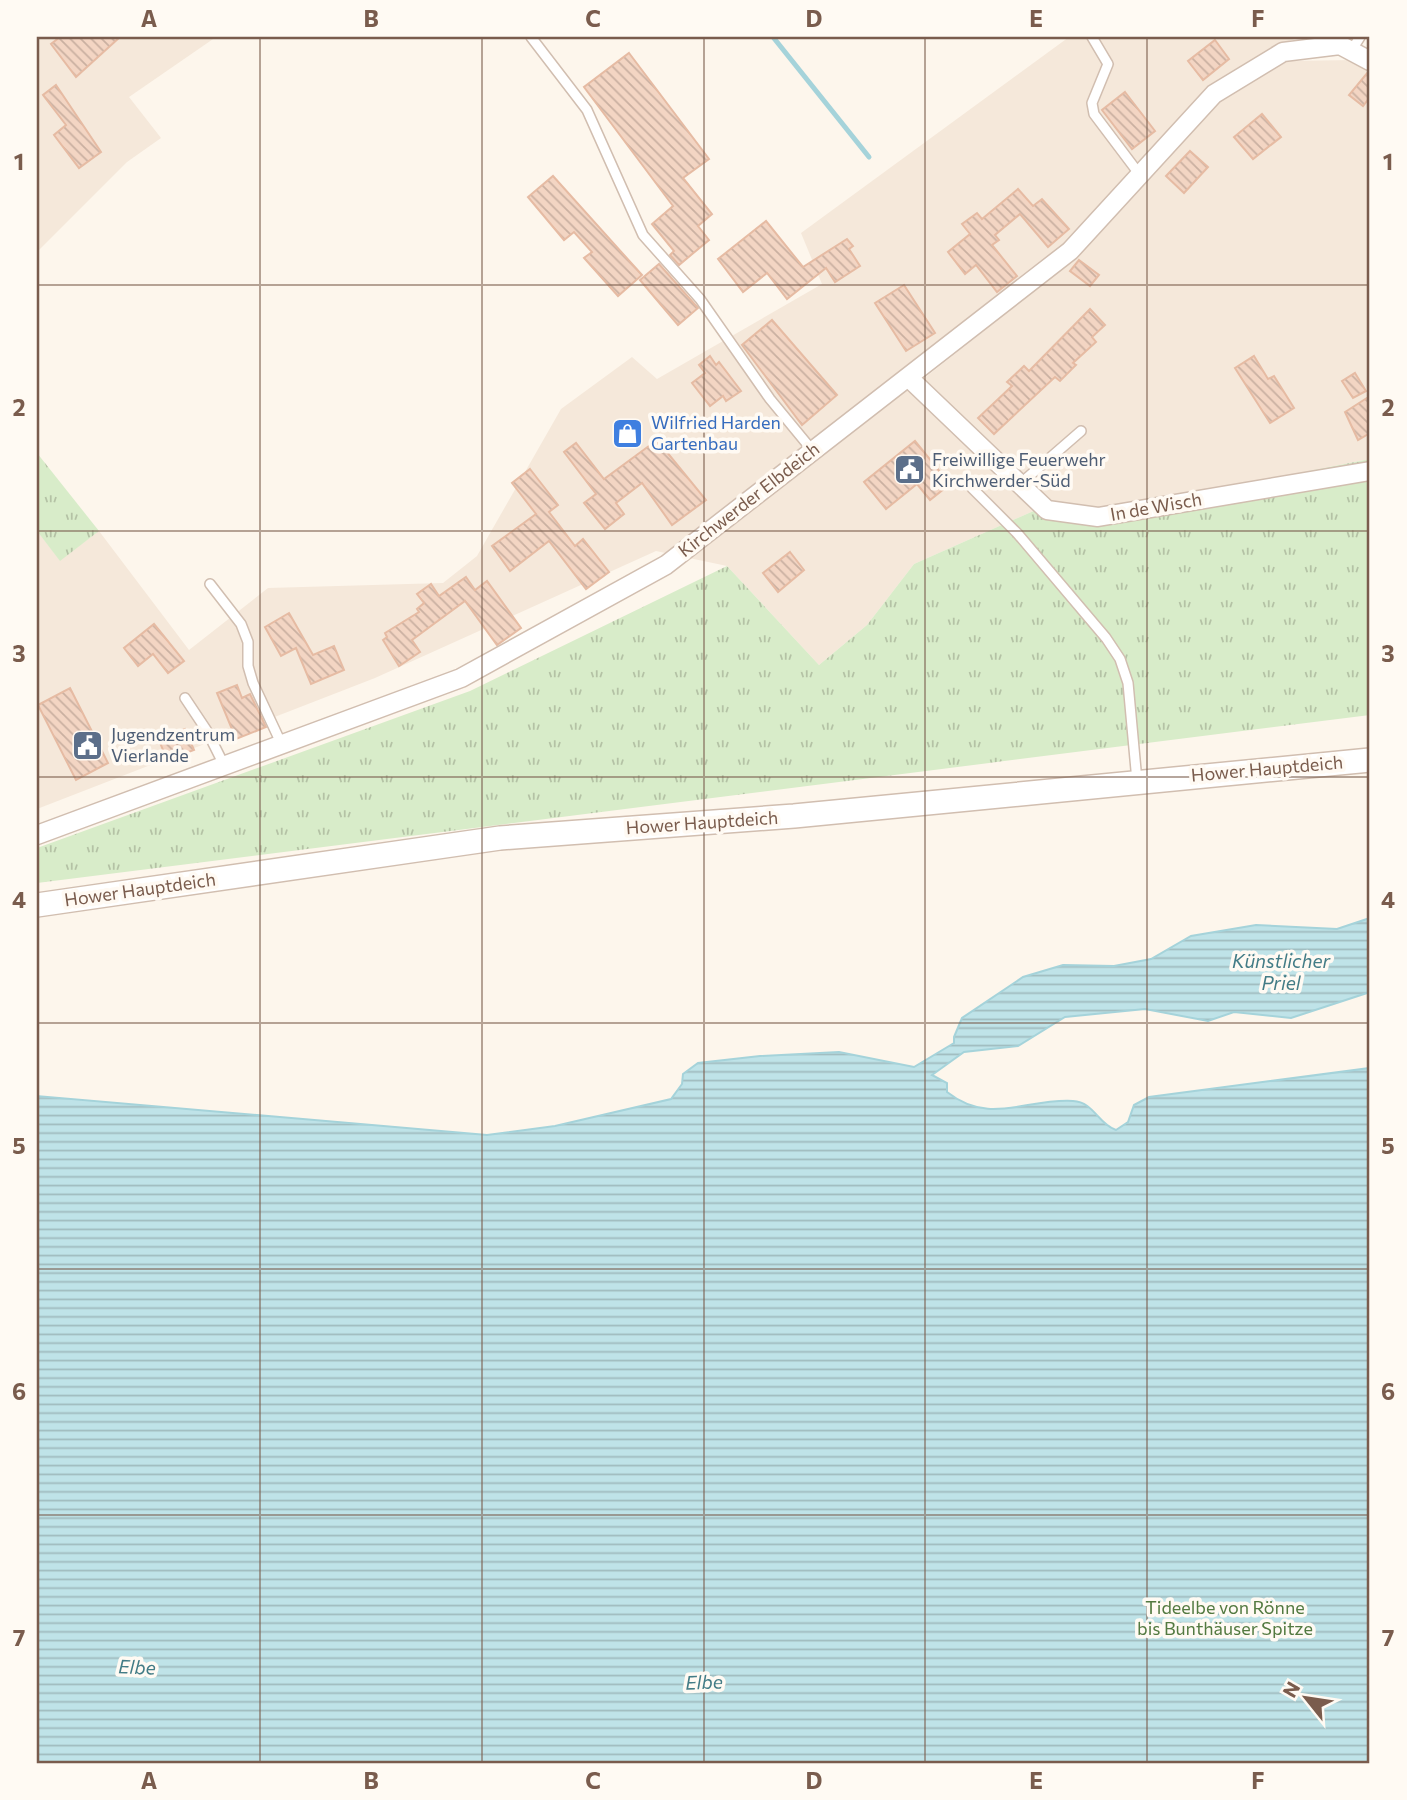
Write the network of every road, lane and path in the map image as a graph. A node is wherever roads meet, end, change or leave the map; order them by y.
1 (531, 37) edge
2 (1092, 37) edge
3 (1355, 44) edge
4 (1370, 61) edge
5 (1140, 175) junction
6 (909, 378) junction
7 (1081, 431) dead end
8 (812, 450) junction
9 (1370, 471) edge
10 (1020, 485) junction
11 (972, 488) dead end
12 (210, 583) dead end
13 (185, 698) dead end
14 (281, 743) junction
15 (1370, 760) edge
16 (224, 765) junction
17 (1137, 781) junction
18 (37, 835) edge
19 (37, 905) edge

1 - 8 lane
2 - 5 lane
3 - 4 street, Kirchwerder Elbdeich
3 - 5 street, Kirchwerder Elbdeich
5 - 6 street, Kirchwerder Elbdeich
6 - 8 street, Kirchwerder Elbdeich
6 - 10 street, In de Wisch
7 - 10 lane
8 - 14 street, Kirchwerder Elbdeich
9 - 10 street, In de Wisch
11 - 17 lane
12 - 14 lane
13 - 16 lane
14 - 16 street, Kirchwerder Elbdeich
15 - 17 street, Hower Hauptdeich
16 - 18 street, Kirchwerder Elbdeich
17 - 19 street, Hower Hauptdeich

